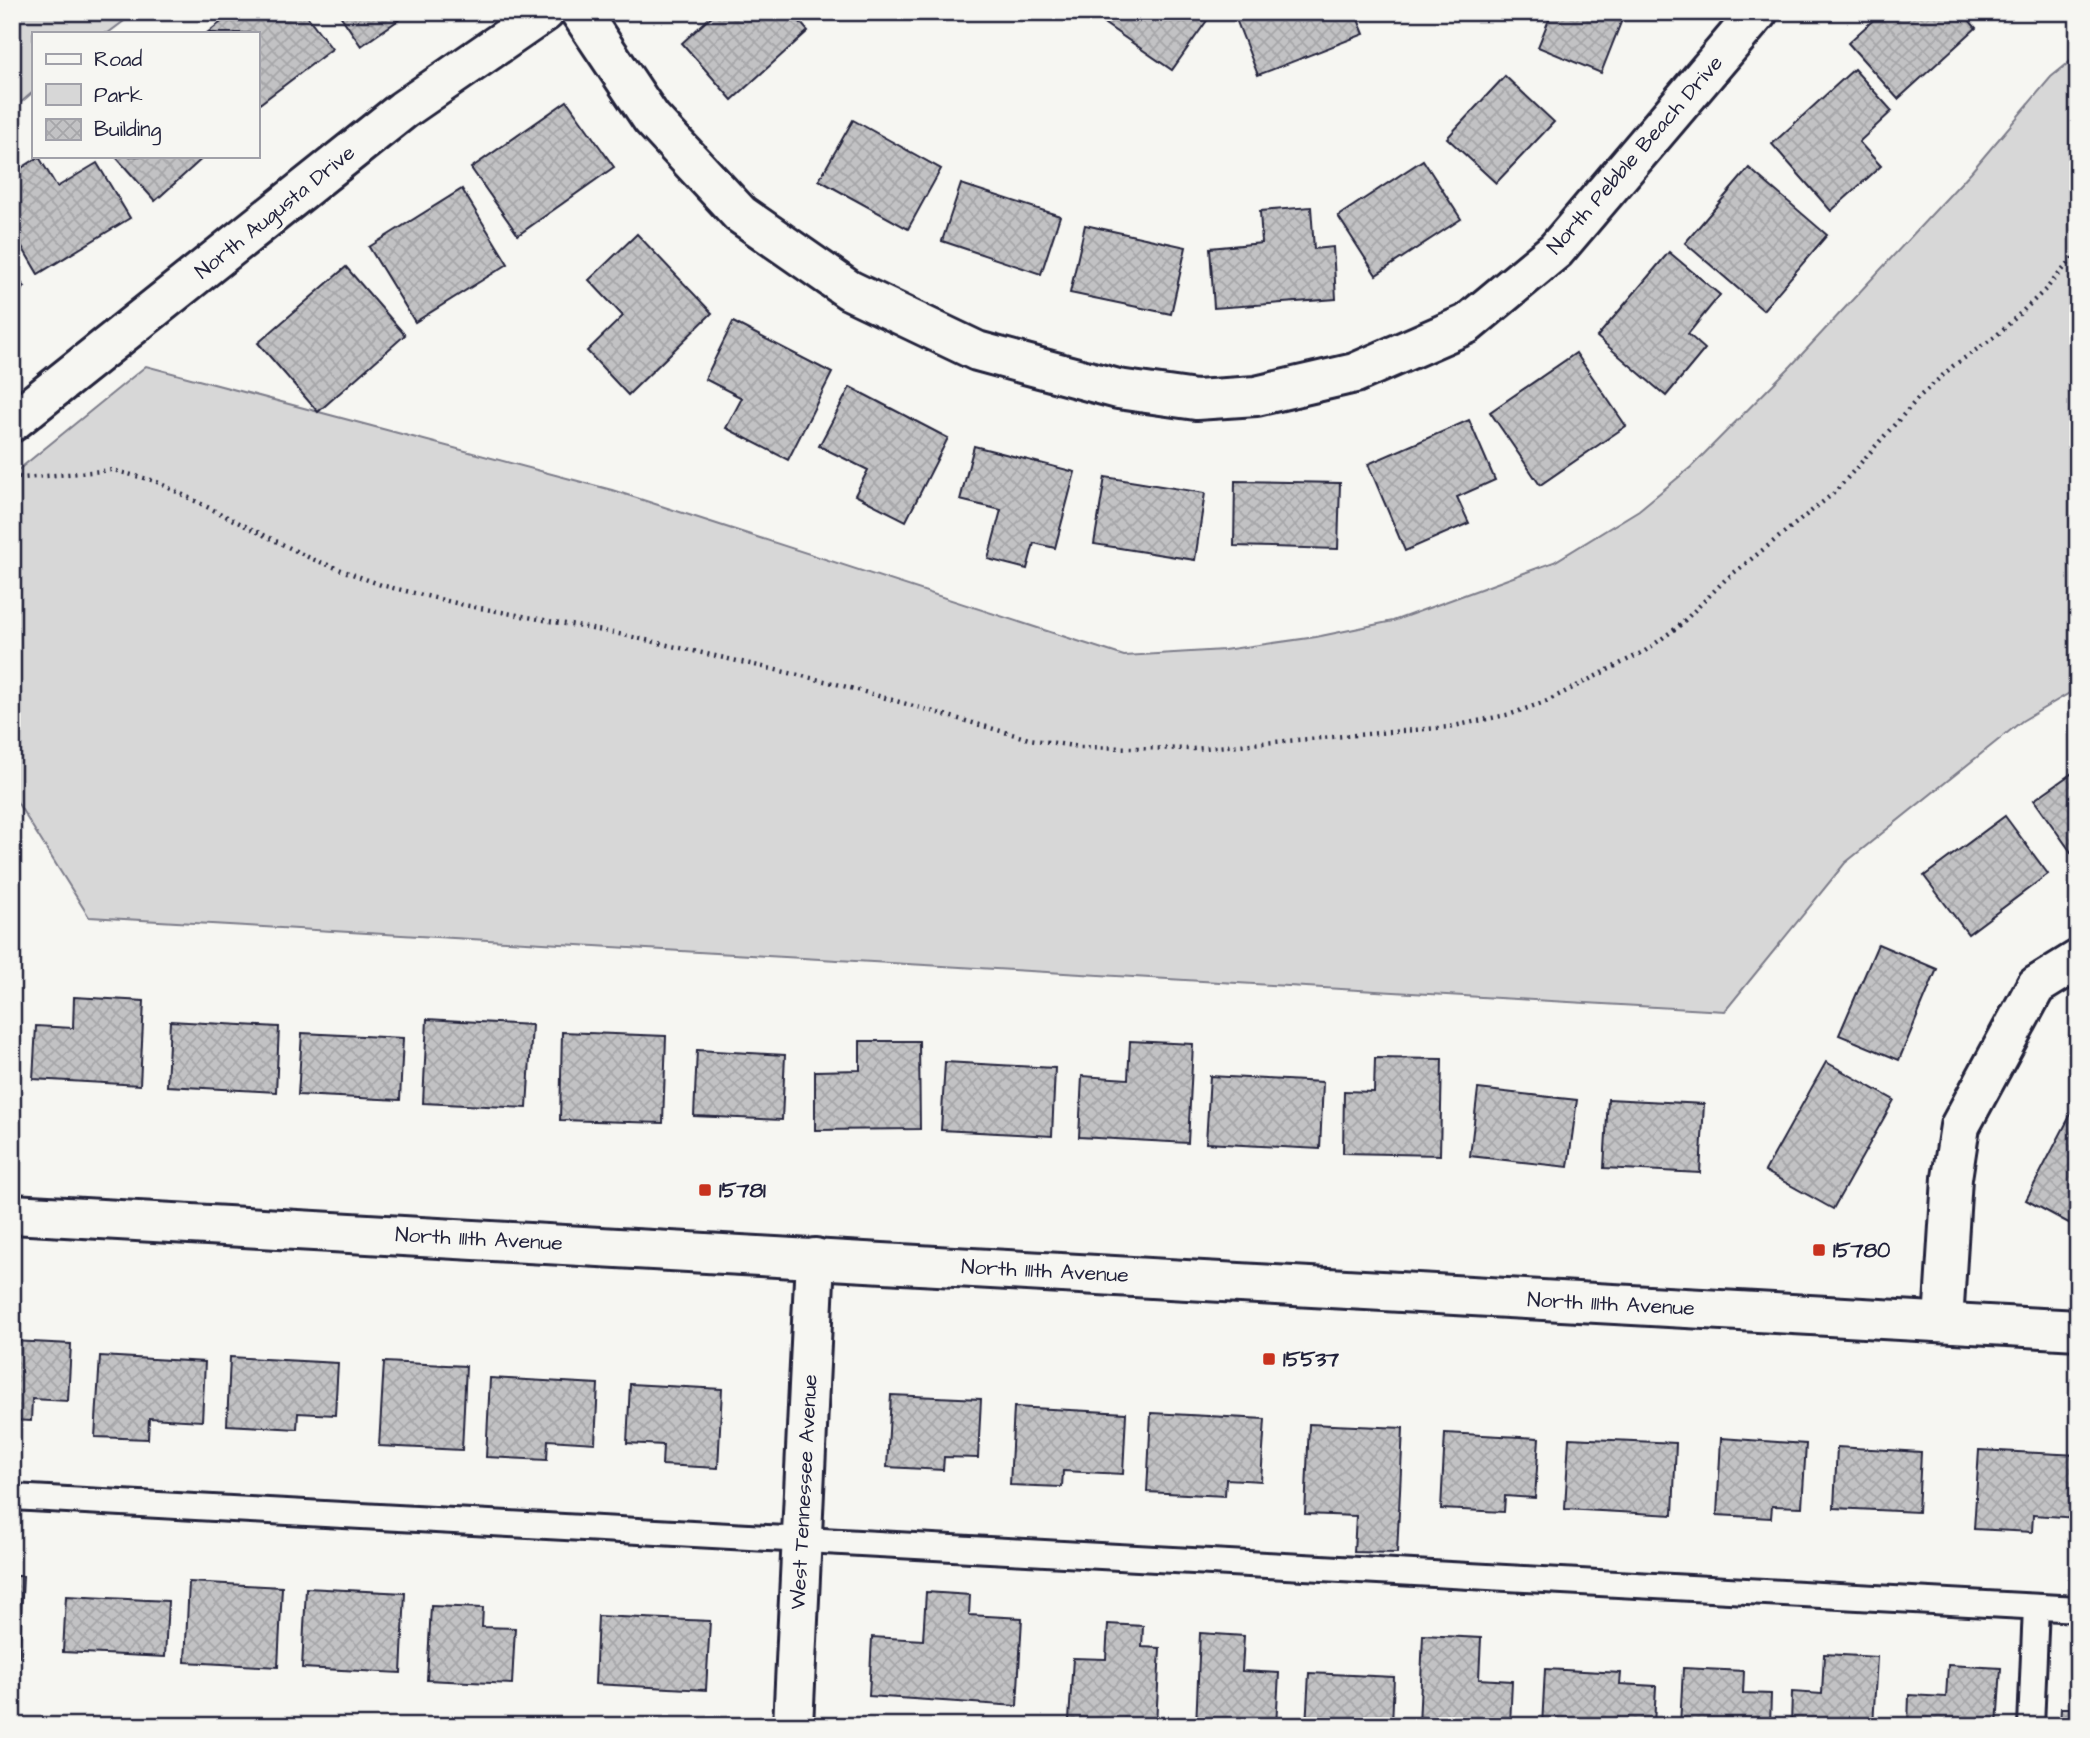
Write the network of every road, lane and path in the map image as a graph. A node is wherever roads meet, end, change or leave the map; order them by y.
1 (545, 12) edge
2 (580, 12) edge
3 (1758, 12) edge
4 (2078, 252) edge
5 (12, 422) edge
6 (12, 475) edge
7 (2078, 960) edge
8 (12, 1214) edge
9 (815, 1258) junction
10 (1943, 1322) junction
11 (2078, 1330) edge
12 (12, 1497) edge
13 (801, 1542) junction
14 (2036, 1607) junction
15 (2078, 1609) edge
16 (793, 1726) edge
17 (2031, 1726) edge

1 - 5 street, North Augusta Drive
2 - 3 street, North Pebble Beach Drive
4 - 6 path
7 - 10 street
8 - 9 street, North 111th Avenue
9 - 10 street, North 111th Avenue
9 - 13 street, West Tennessee Avenue
10 - 11 street, North 111th Avenue
12 - 13 lane
13 - 14 lane
13 - 16 street, West Tennessee Avenue
14 - 15 lane
14 - 17 lane

